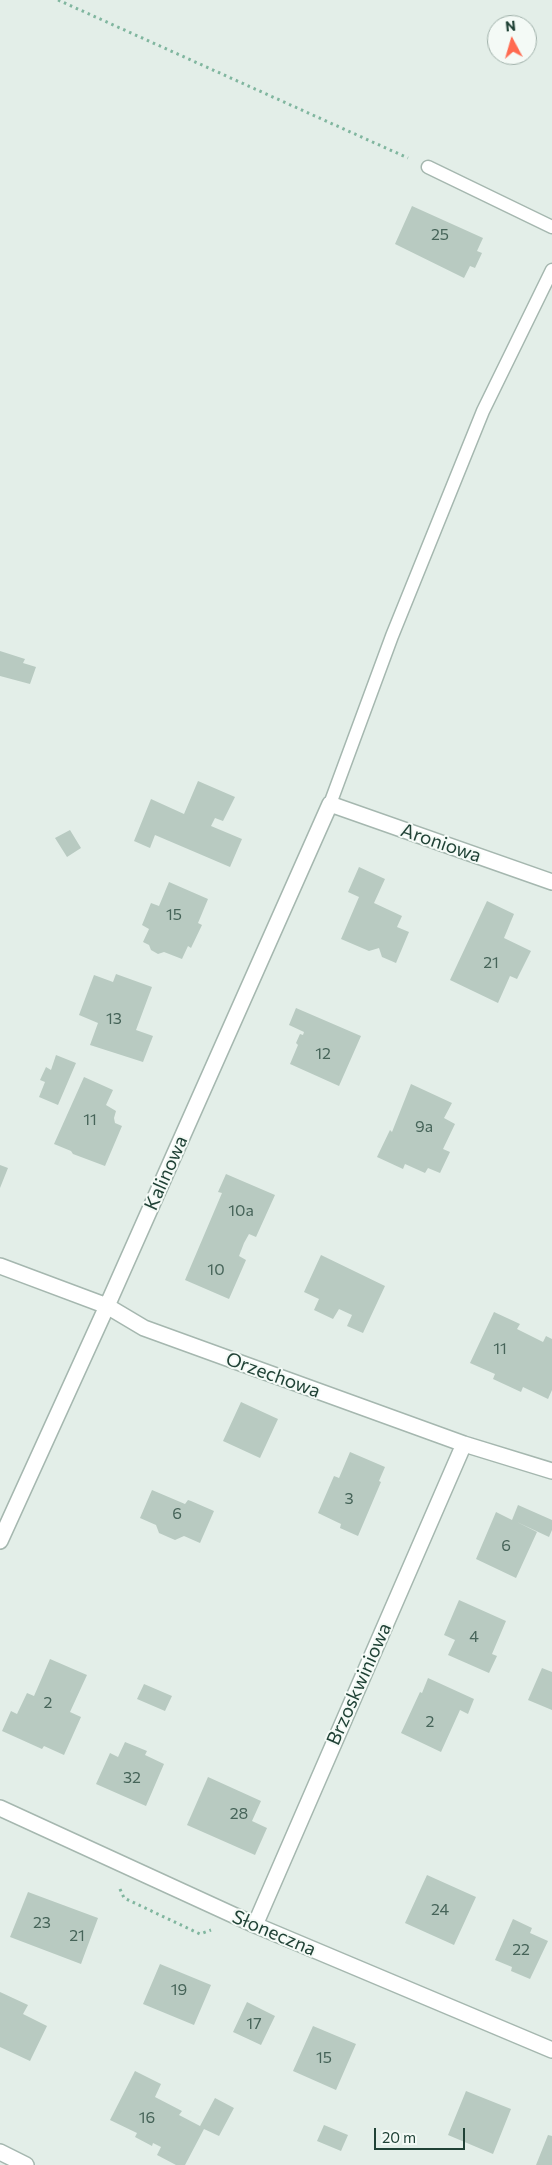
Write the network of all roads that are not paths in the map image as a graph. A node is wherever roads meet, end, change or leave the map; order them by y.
1 (428, 167) road end
2 (552, 227) edge
3 (552, 270) edge
4 (330, 804) junction
5 (552, 882) edge
6 (0, 1266) edge
7 (107, 1306) junction
8 (464, 1444) junction
9 (552, 1471) edge
10 (0, 1541) edge
11 (0, 1808) edge
12 (255, 1925) junction
13 (552, 2050) edge
14 (0, 2152) edge
15 (26, 2165) edge

1 - 2 lane
3 - 4 lane
4 - 5 street, Aroniowa
4 - 7 street, Kalinowa
6 - 7 street, Orzechowa
7 - 8 street, Orzechowa
7 - 10 street, Kalinowa
8 - 9 street, Orzechowa
8 - 12 street, Brzoskwiniowa
11 - 12 street, Słoneczna
12 - 13 street, Słoneczna
14 - 15 street

